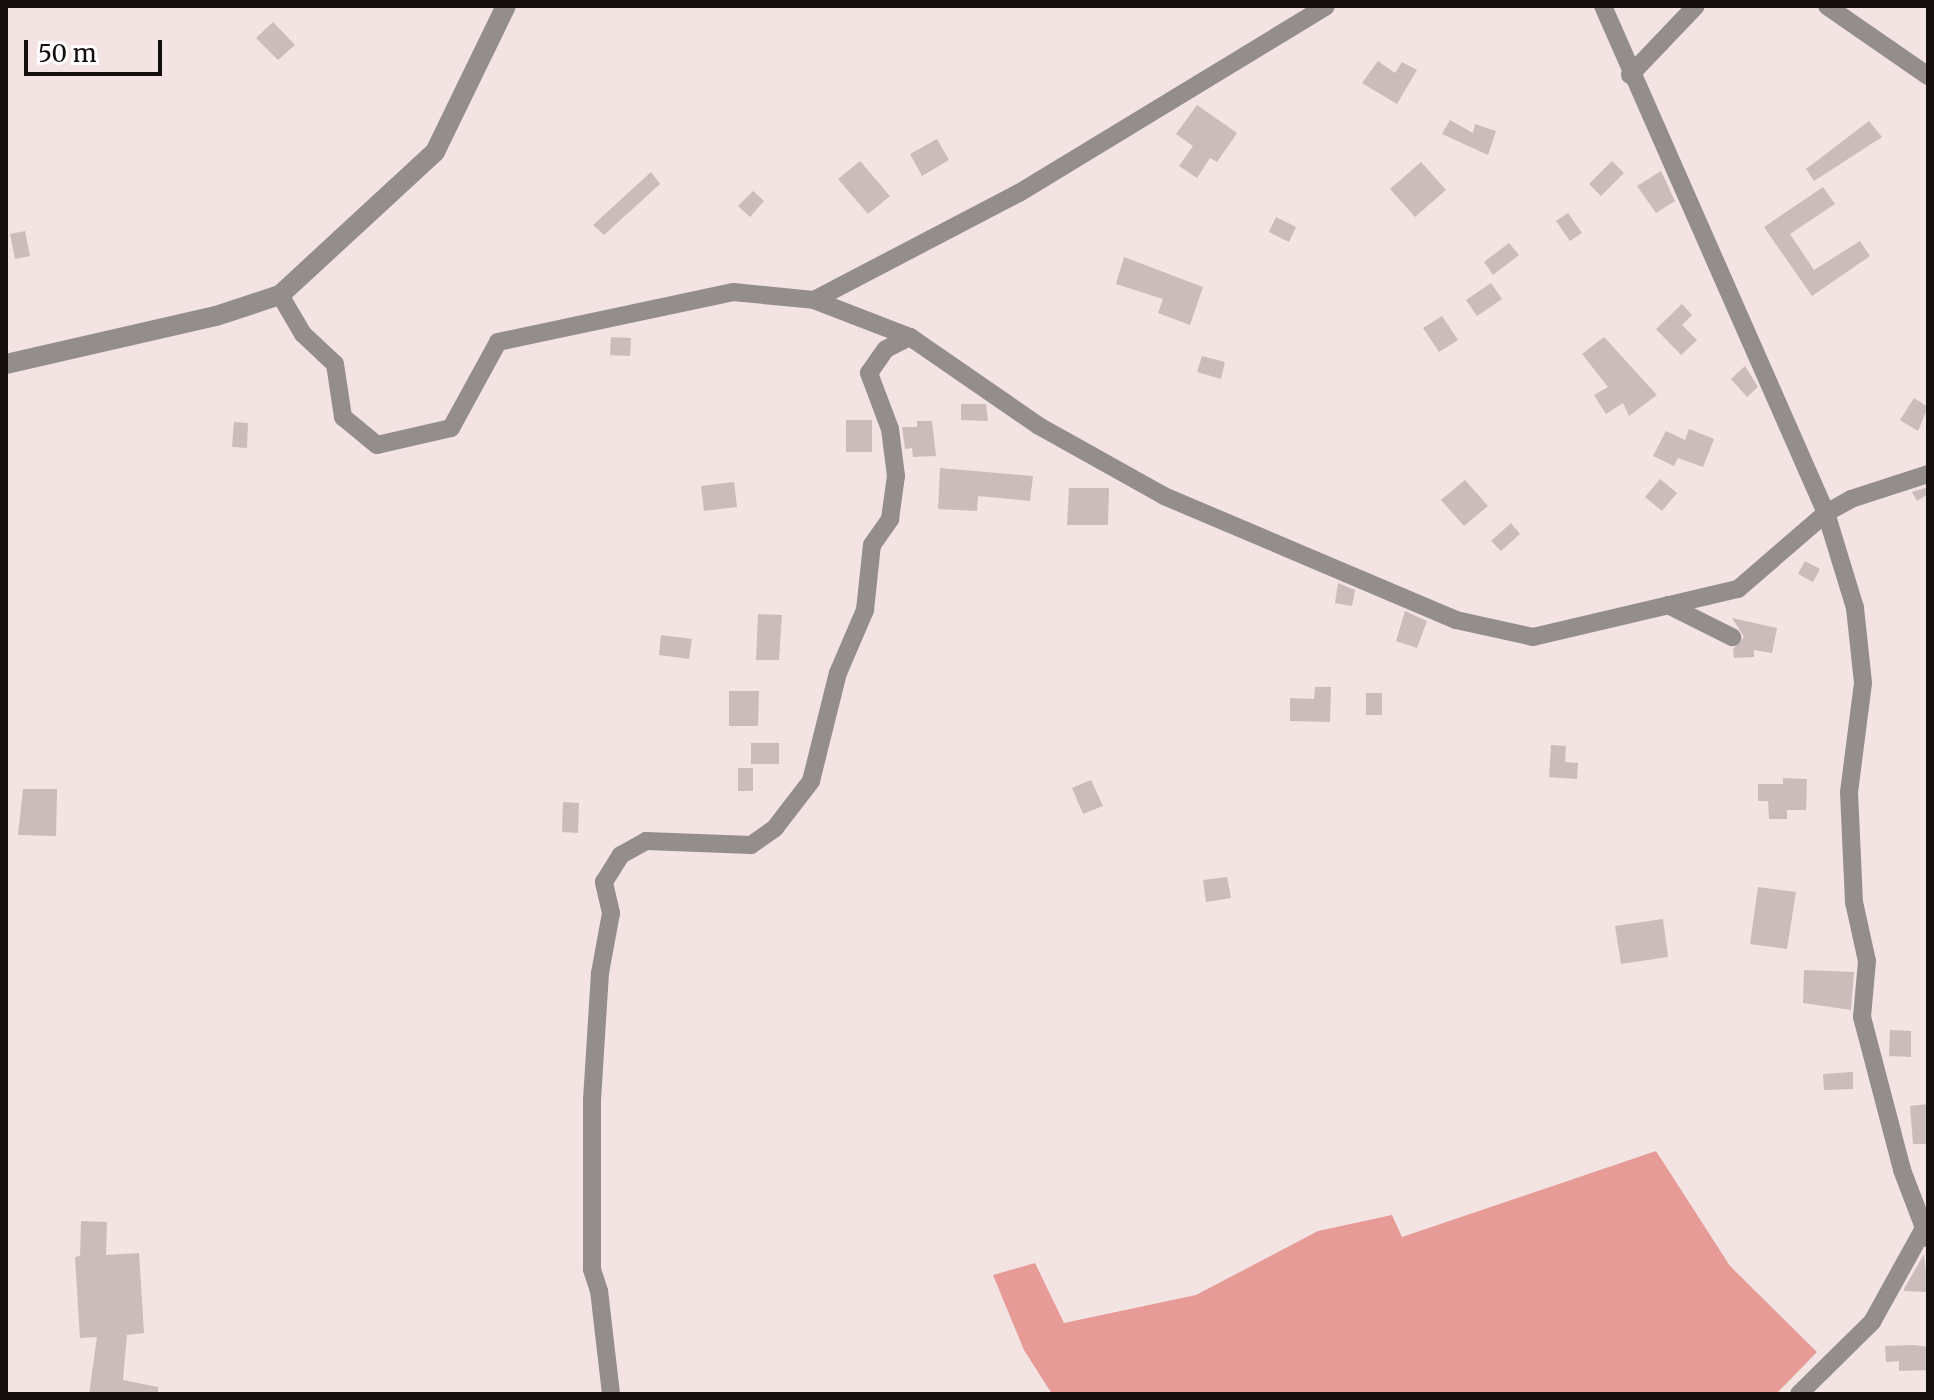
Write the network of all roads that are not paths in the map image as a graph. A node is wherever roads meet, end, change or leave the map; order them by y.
1 (506, 6) edge
2 (1326, 6) edge
3 (1603, 6) edge
4 (1696, 6) edge
5 (1827, 6) edge
6 (1630, 75) junction
7 (1928, 76) edge
8 (280, 295) junction
9 (814, 300) junction
10 (910, 337) junction
11 (6, 364) edge
12 (1928, 474) edge
13 (1826, 513) junction
14 (1668, 605) junction
15 (1732, 637) dead end
16 (1926, 1234) edge
17 (611, 1394) edge
18 (1799, 1394) edge

1 - 8 street
2 - 9 street
3 - 6 street
4 - 6 street
5 - 7 street
6 - 13 street
8 - 9 street
8 - 11 street
9 - 10 street
10 - 14 street
10 - 17 street
12 - 13 street
13 - 14 street
13 - 16 street
14 - 15 street
16 - 18 street

